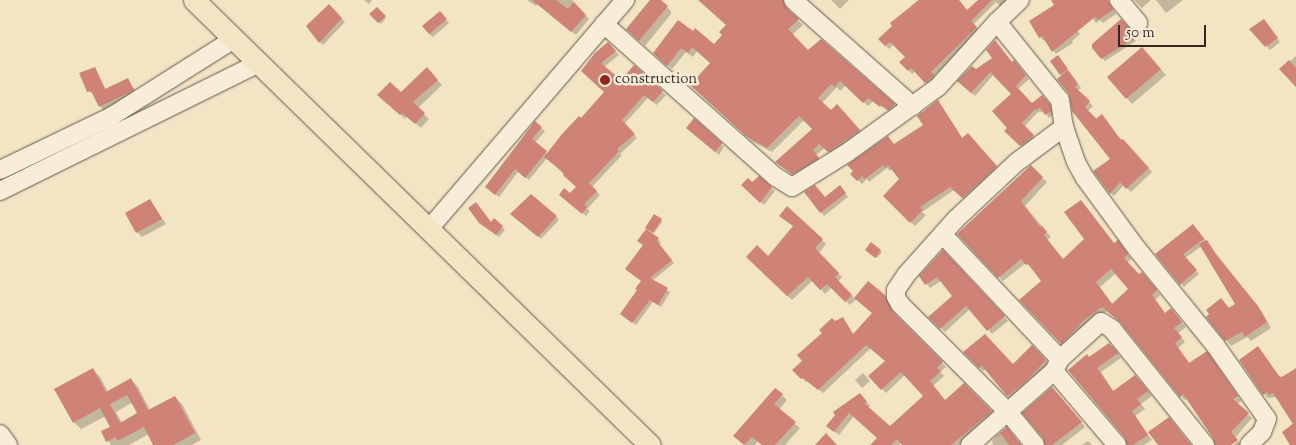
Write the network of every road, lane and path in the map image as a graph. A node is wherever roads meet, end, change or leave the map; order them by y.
1 (194, 0) edge
2 (1020, 0) edge
3 (1119, 0) edge
4 (623, 1) edge
5 (802, 3) edge
6 (997, 22) junction
7 (1138, 23) dead end
8 (604, 24) junction
9 (234, 39) junction
10 (257, 64) junction
11 (913, 106) junction
12 (1064, 127) junction
13 (0, 170) edge
14 (0, 191) edge
15 (428, 230) junction
16 (943, 235) junction
17 (1057, 365) junction
18 (1008, 412) junction
19 (0, 434) edge
20 (8, 445) edge
21 (650, 445) edge
22 (970, 445) edge
23 (1035, 445) edge
24 (1117, 445) edge
25 (1206, 445) edge
26 (1249, 445) edge

1 - 9 main road
2 - 6 street
3 - 7 street
4 - 8 street
5 - 11 street
6 - 11 street
6 - 12 street
8 - 11 street
8 - 15 street
9 - 10 main road
9 - 13 street
10 - 14 street
10 - 15 main road
12 - 16 street
12 - 26 street
15 - 21 main road
16 - 17 street
16 - 18 street
17 - 18 street
17 - 24 street
17 - 25 street
18 - 22 street
18 - 23 street
19 - 20 street

